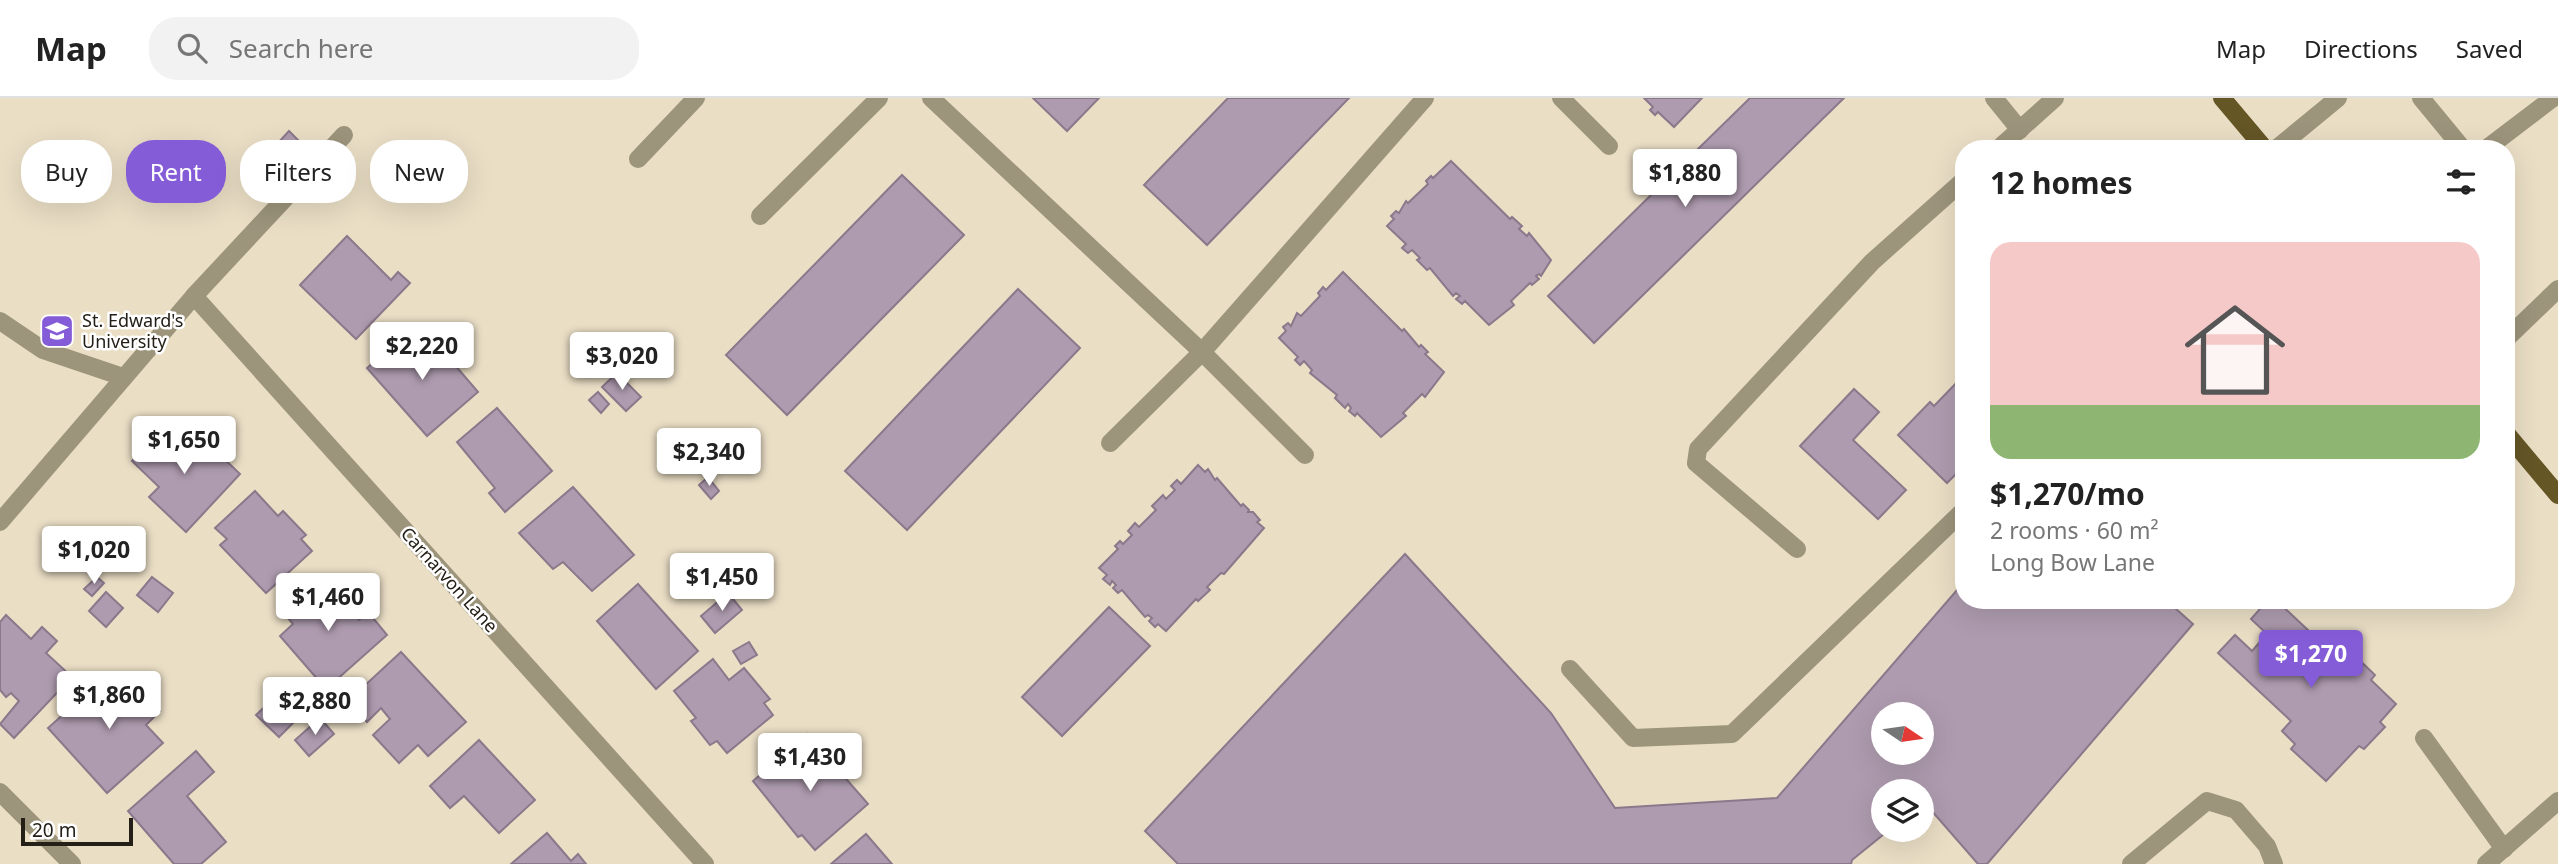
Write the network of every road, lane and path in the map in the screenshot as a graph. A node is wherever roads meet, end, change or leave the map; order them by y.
1 (696, 98) edge
2 (879, 98) edge
3 (931, 98) edge
4 (1425, 98) edge
5 (1562, 98) edge
6 (1994, 98) edge
7 (2055, 98) edge
8 (2222, 98) edge
9 (2338, 98) edge
10 (2421, 98) edge
11 (2553, 98) edge
12 (2020, 130) junction
13 (344, 135) dead end
14 (2008, 140) edge
15 (2257, 140) edge
16 (2287, 140) edge
17 (2456, 140) edge
18 (2498, 140) edge
19 (1609, 146) dead end
20 (638, 159) dead end
21 (1955, 188) edge
22 (760, 216) dead end
23 (2558, 289) edge
24 (194, 296) junction
25 (0, 321) edge
26 (2515, 330) edge
27 (1202, 352) junction
28 (122, 377) junction
29 (1110, 443) dead end
30 (2515, 444) edge
31 (1306, 455) dead end
32 (2558, 495) edge
33 (1955, 519) edge
34 (0, 522) edge
35 (1797, 549) dead end
36 (1570, 669) dead end
37 (2424, 738) dead end
38 (0, 792) edge
39 (2558, 801) edge
40 (2504, 849) junction
41 (72, 864) edge
42 (705, 864) edge
43 (2131, 864) edge
44 (2274, 864) edge
45 (2486, 864) edge

1 - 20 street
2 - 22 street
3 - 27 street
4 - 27 street
5 - 19 street
6 - 12 street
7 - 12 street
8 - 15 main road
9 - 16 street
10 - 17 street
11 - 18 street
12 - 14 street
13 - 24 street
21 - 35 street
23 - 26 street
24 - 28 street
24 - 42 street, Carnarvon Lane
25 - 28 street
27 - 29 street
27 - 31 street
28 - 34 street
30 - 32 main road
33 - 36 street
37 - 40 street
38 - 41 street
39 - 40 street
40 - 45 street
43 - 44 street

